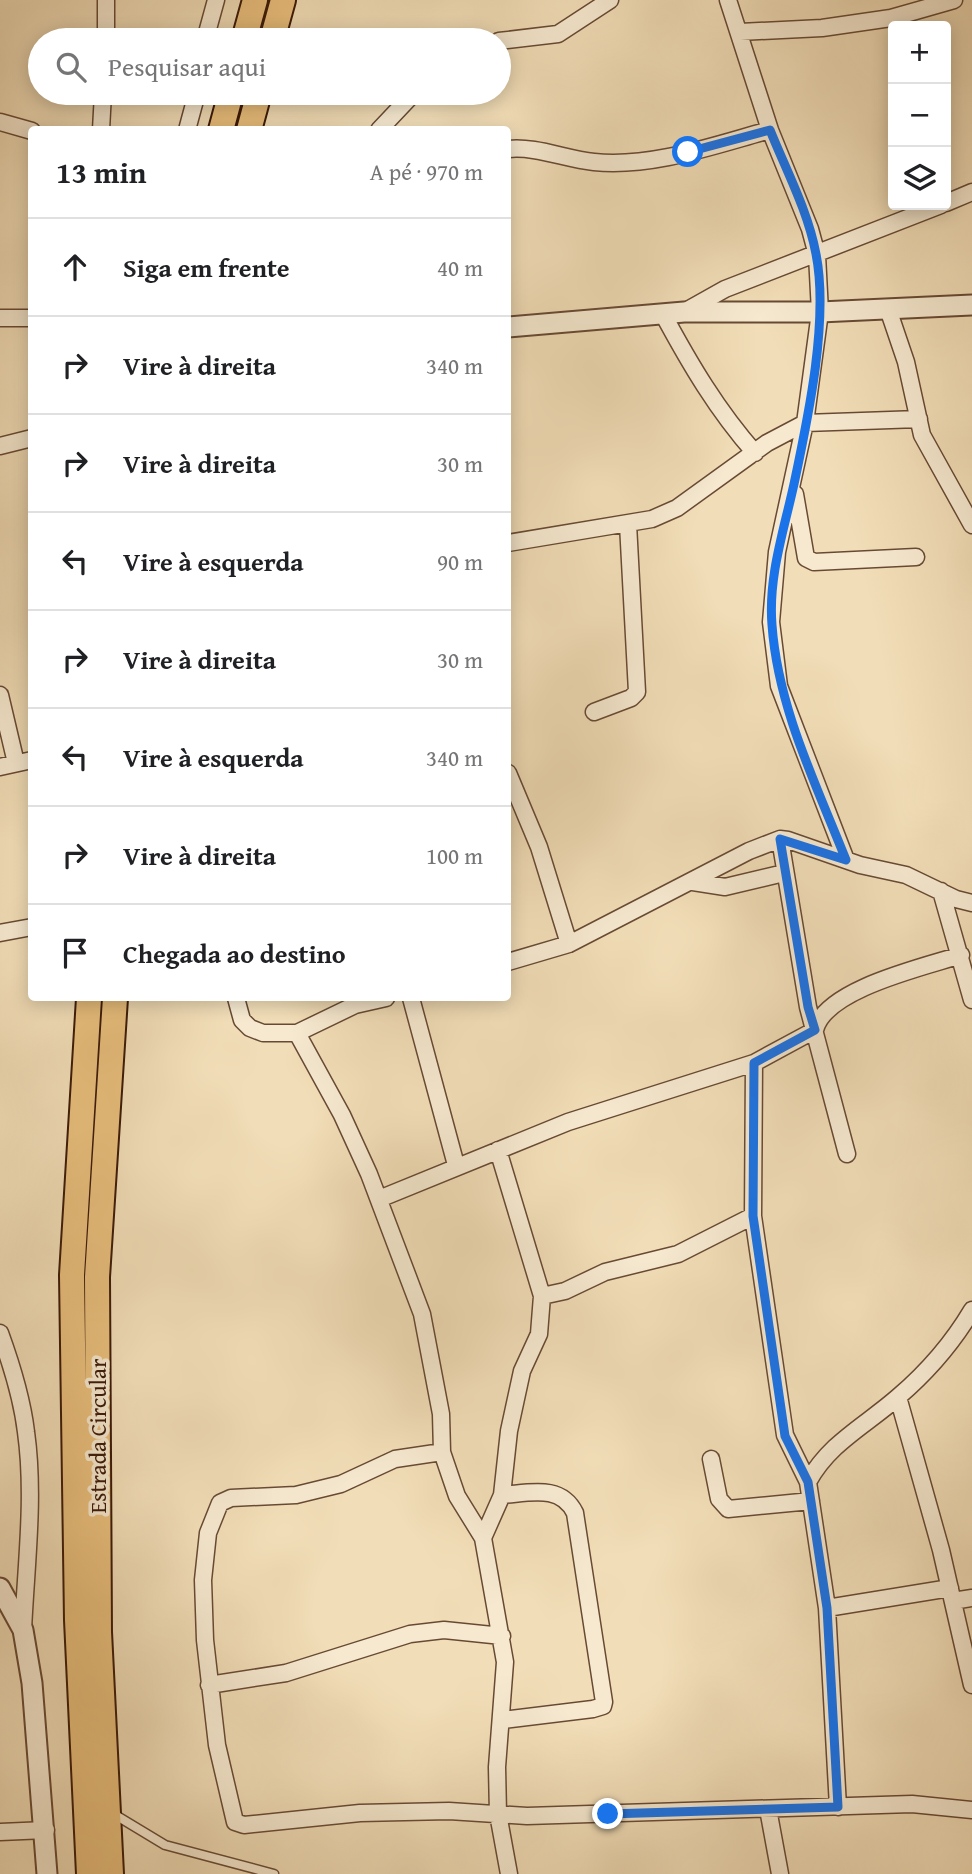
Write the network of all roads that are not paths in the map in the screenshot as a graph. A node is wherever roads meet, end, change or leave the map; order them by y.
1 (106, 0) edge
2 (216, 0) edge
3 (255, 0) edge
4 (283, 0) edge
5 (610, 0) edge
6 (728, 0) edge
7 (954, 0) edge
8 (106, 28) edge
9 (208, 28) edge
10 (247, 28) edge
11 (275, 28) edge
12 (740, 32) junction
13 (511, 40) edge
14 (102, 105) edge
15 (194, 105) edge
16 (228, 105) edge
17 (256, 105) edge
18 (403, 105) edge
19 (0, 122) edge
20 (101, 126) edge
21 (188, 126) edge
22 (222, 126) edge
23 (250, 126) edge
24 (383, 126) edge
25 (28, 130) edge
26 (770, 130) junction
27 (511, 149) edge
28 (972, 192) edge
29 (951, 201) edge
30 (907, 211) edge
31 (817, 256) junction
32 (972, 305) edge
33 (888, 309) junction
34 (684, 312) junction
35 (820, 312) junction
36 (663, 314) junction
37 (0, 318) edge
38 (28, 318) edge
39 (511, 327) edge
40 (919, 419) junction
41 (805, 424) junction
42 (28, 439) edge
43 (0, 446) edge
44 (755, 453) junction
45 (793, 486) junction
46 (628, 524) junction
47 (972, 525) edge
48 (511, 544) edge
49 (916, 557) dead end
50 (0, 695) edge
51 (594, 712) dead end
52 (16, 763) edge
53 (511, 780) edge
54 (780, 839) junction
55 (846, 860) junction
56 (784, 873) junction
57 (693, 882) junction
58 (941, 891) junction
59 (972, 903) edge
60 (28, 928) edge
61 (0, 933) edge
62 (569, 944) junction
63 (961, 955) junction
64 (511, 961) edge
65 (972, 1000) edge
66 (89, 1001) edge
67 (115, 1001) edge
68 (237, 1001) edge
69 (373, 1001) edge
70 (412, 1001) edge
71 (815, 1030) junction
72 (297, 1033) junction
73 (754, 1063) junction
74 (498, 1150) junction
75 (847, 1154) dead end
76 (456, 1165) junction
77 (379, 1199) junction
78 (753, 1216) junction
79 (542, 1296) junction
80 (972, 1310) edge
81 (0, 1334) edge
82 (898, 1396) junction
83 (442, 1452) junction
84 (711, 1460) dead end
85 (808, 1482) junction
86 (502, 1495) junction
87 (810, 1501) junction
88 (483, 1538) junction
89 (0, 1587) edge
90 (951, 1595) junction
91 (972, 1598) edge
92 (827, 1608) junction
93 (23, 1630) junction
94 (502, 1636) junction
95 (209, 1685) junction
96 (972, 1685) edge
97 (503, 1720) junction
98 (838, 1807) junction
99 (768, 1809) junction
100 (107, 1810) junction
101 (972, 1810) edge
102 (499, 1814) junction
103 (46, 1830) junction
104 (0, 1832) edge
105 (47, 1874) edge
106 (89, 1874) edge
107 (111, 1874) edge
108 (274, 1874) edge
109 (509, 1874) edge
110 (780, 1874) edge

1 - 8 street
2 - 9 street
3 - 10 main road
4 - 11 main road
5 - 13 street
6 - 12 street
7 - 12 street
12 - 26 street
14 - 20 street
15 - 21 street
16 - 22 main road
17 - 23 main road
18 - 24 street
19 - 25 street
26 - 27 street
26 - 31 street
28 - 29 street
30 - 31 street
31 - 34 street
31 - 35 street
32 - 33 street
33 - 35 street
33 - 40 street
34 - 35 street
34 - 36 street
35 - 41 street
36 - 39 street
36 - 44 street
37 - 38 street
40 - 41 street
40 - 47 street
41 - 44 street
41 - 45 street
42 - 43 street
44 - 46 street
45 - 49 street
45 - 55 street
46 - 48 street
46 - 51 street
50 - 52 street
53 - 62 street
54 - 55 street
54 - 56 street
54 - 57 street
55 - 58 street
56 - 57 street
56 - 71 street
57 - 62 street
58 - 59 street
58 - 63 street
60 - 61 street
62 - 64 street
63 - 65 street
63 - 71 street
66 - 106 main road, Estrada Circular
67 - 100 main road, Estrada Circular
68 - 72 street
69 - 72 street
70 - 76 street
71 - 73 street
71 - 75 street
72 - 77 street
73 - 74 street
73 - 78 street
74 - 76 street
74 - 79 street
76 - 77 street
77 - 83 street
78 - 79 street
78 - 85 street
79 - 86 street
80 - 82 street
81 - 93 street
82 - 85 street
82 - 90 street
83 - 88 street
83 - 95 street
84 - 87 street
85 - 87 street
86 - 88 street
86 - 97 street
87 - 92 street
88 - 94 street
89 - 93 street
90 - 91 street
90 - 92 street
90 - 96 street
92 - 98 street
93 - 103 street
94 - 95 street
94 - 97 street
95 - 102 street
97 - 102 street
98 - 99 street
98 - 101 street
99 - 102 street
99 - 110 street
100 - 107 main road, Estrada Circular
100 - 108 lane
102 - 109 street
103 - 104 street
103 - 105 street

